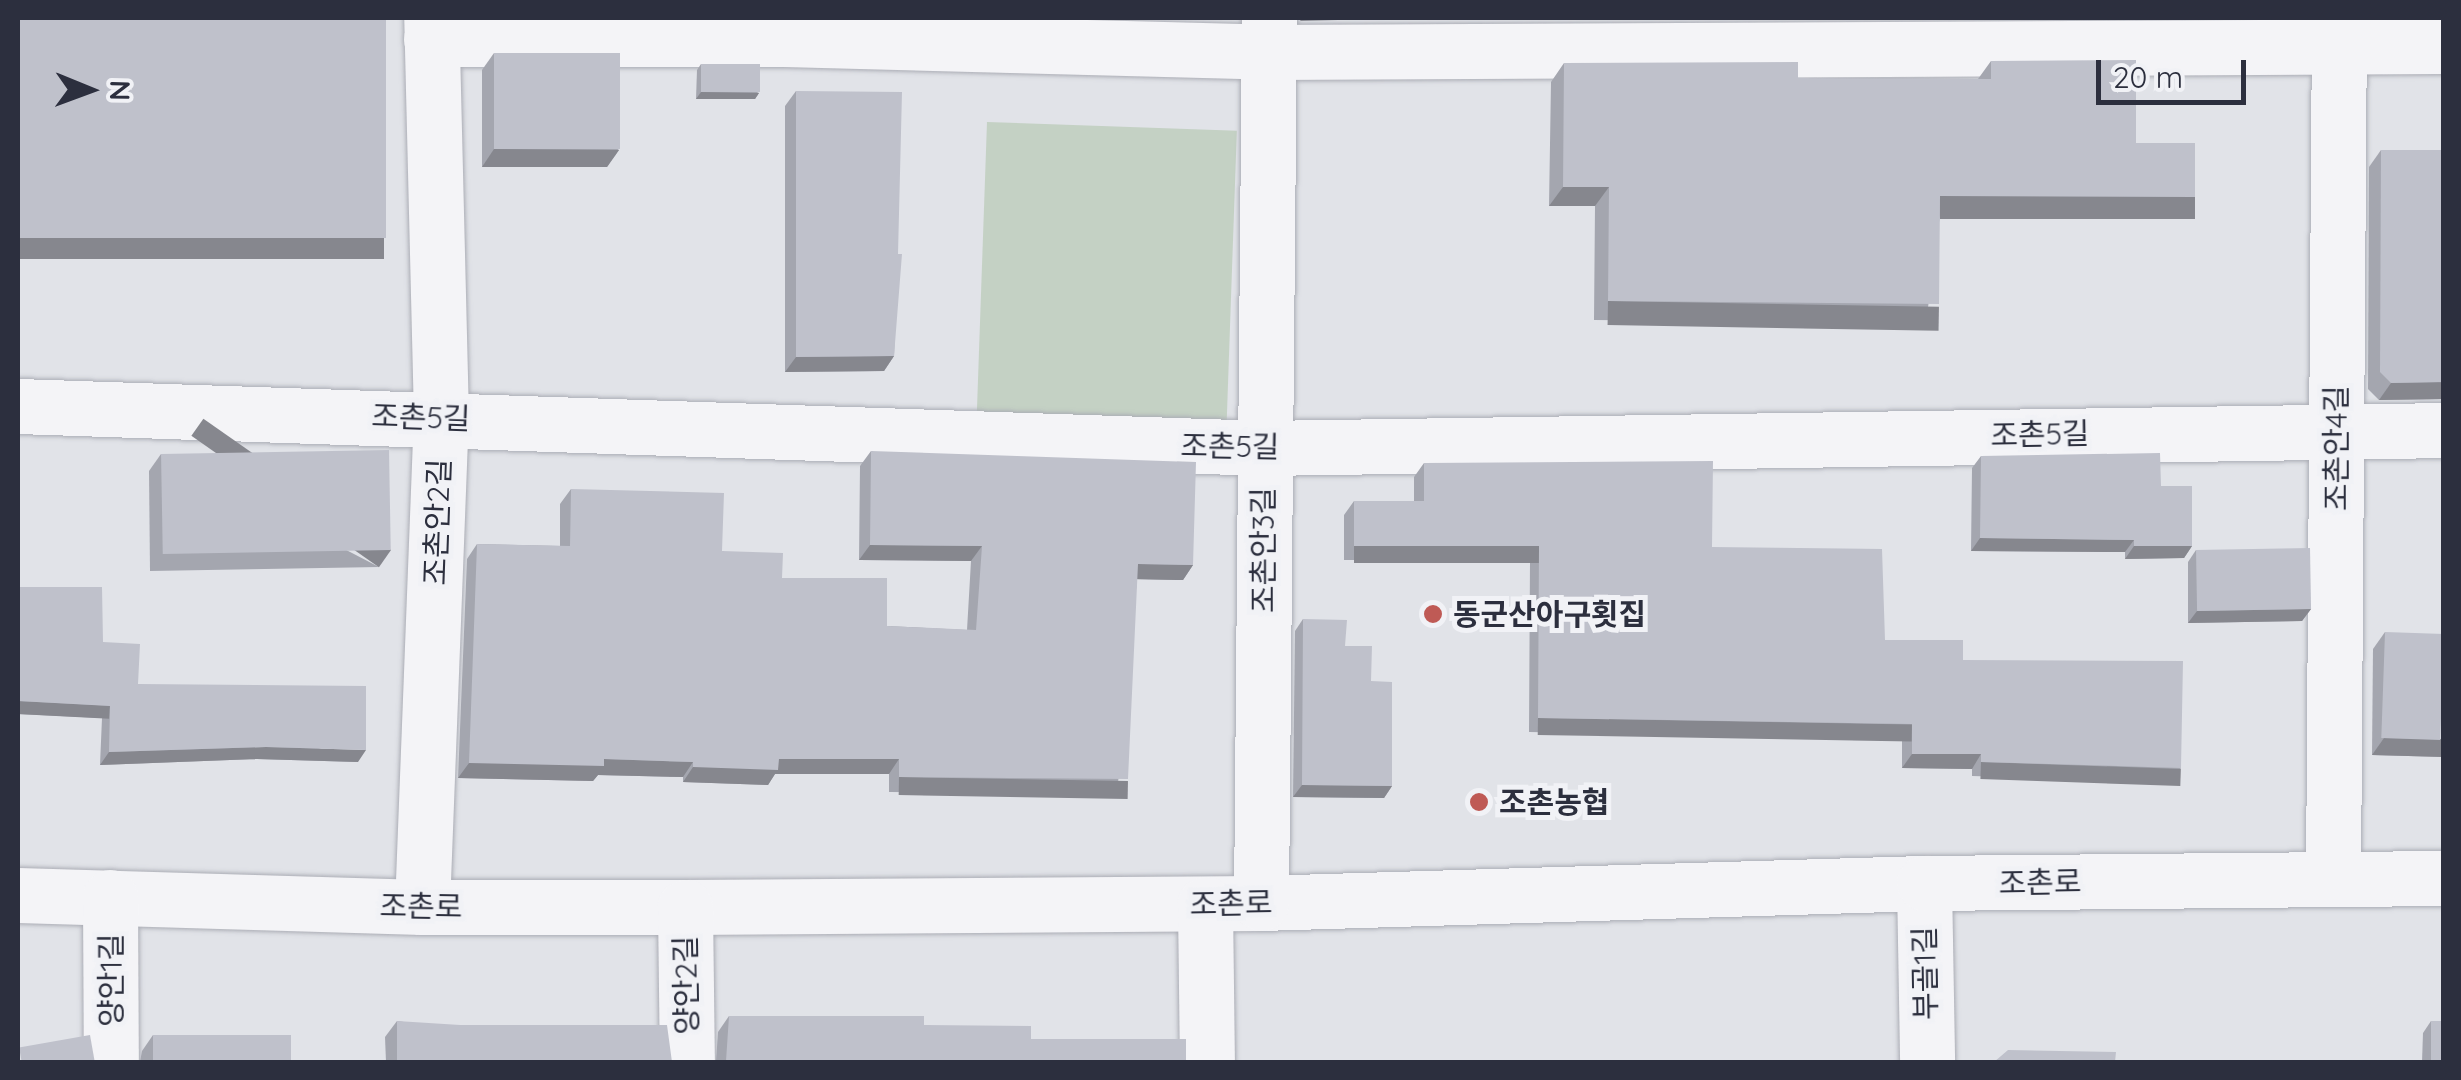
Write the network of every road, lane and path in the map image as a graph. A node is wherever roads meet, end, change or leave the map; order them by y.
1 (431, 28) edge
2 (2340, 32) edge
3 (1270, 35) edge
4 (2444, 46) edge
5 (18, 406) edge
6 (441, 417) junction
7 (2336, 429) junction
8 (2444, 430) edge
9 (1264, 448) junction
10 (2444, 878) edge
11 (2334, 879) junction
12 (1924, 883) junction
13 (18, 896) edge
14 (110, 897) junction
15 (1260, 903) junction
16 (1204, 904) junction
17 (422, 907) junction
18 (684, 907) junction
19 (111, 1062) edge
20 (687, 1062) edge
21 (1207, 1062) edge
22 (1927, 1062) edge

1 - 3 street
1 - 6 street, 조촌안2길
2 - 3 street
2 - 4 street
2 - 7 street, 조촌안4길
3 - 9 street, 조촌안3길
5 - 6 street, 조촌5길
6 - 9 street, 조촌5길
6 - 17 street, 조촌안2길
7 - 8 street, 조촌5길
7 - 9 street, 조촌5길
7 - 11 street, 조촌안4길
9 - 15 street, 조촌안3길
10 - 11 street, 조촌로
11 - 12 street, 조촌로
12 - 15 street, 조촌로
12 - 22 street, 부골1길
13 - 14 street, 조촌로
14 - 17 street, 조촌로
14 - 19 street, 양안1길
15 - 16 street, 조촌로
16 - 18 street, 조촌로
16 - 21 street
17 - 18 street, 조촌로
18 - 20 street, 양안2길

